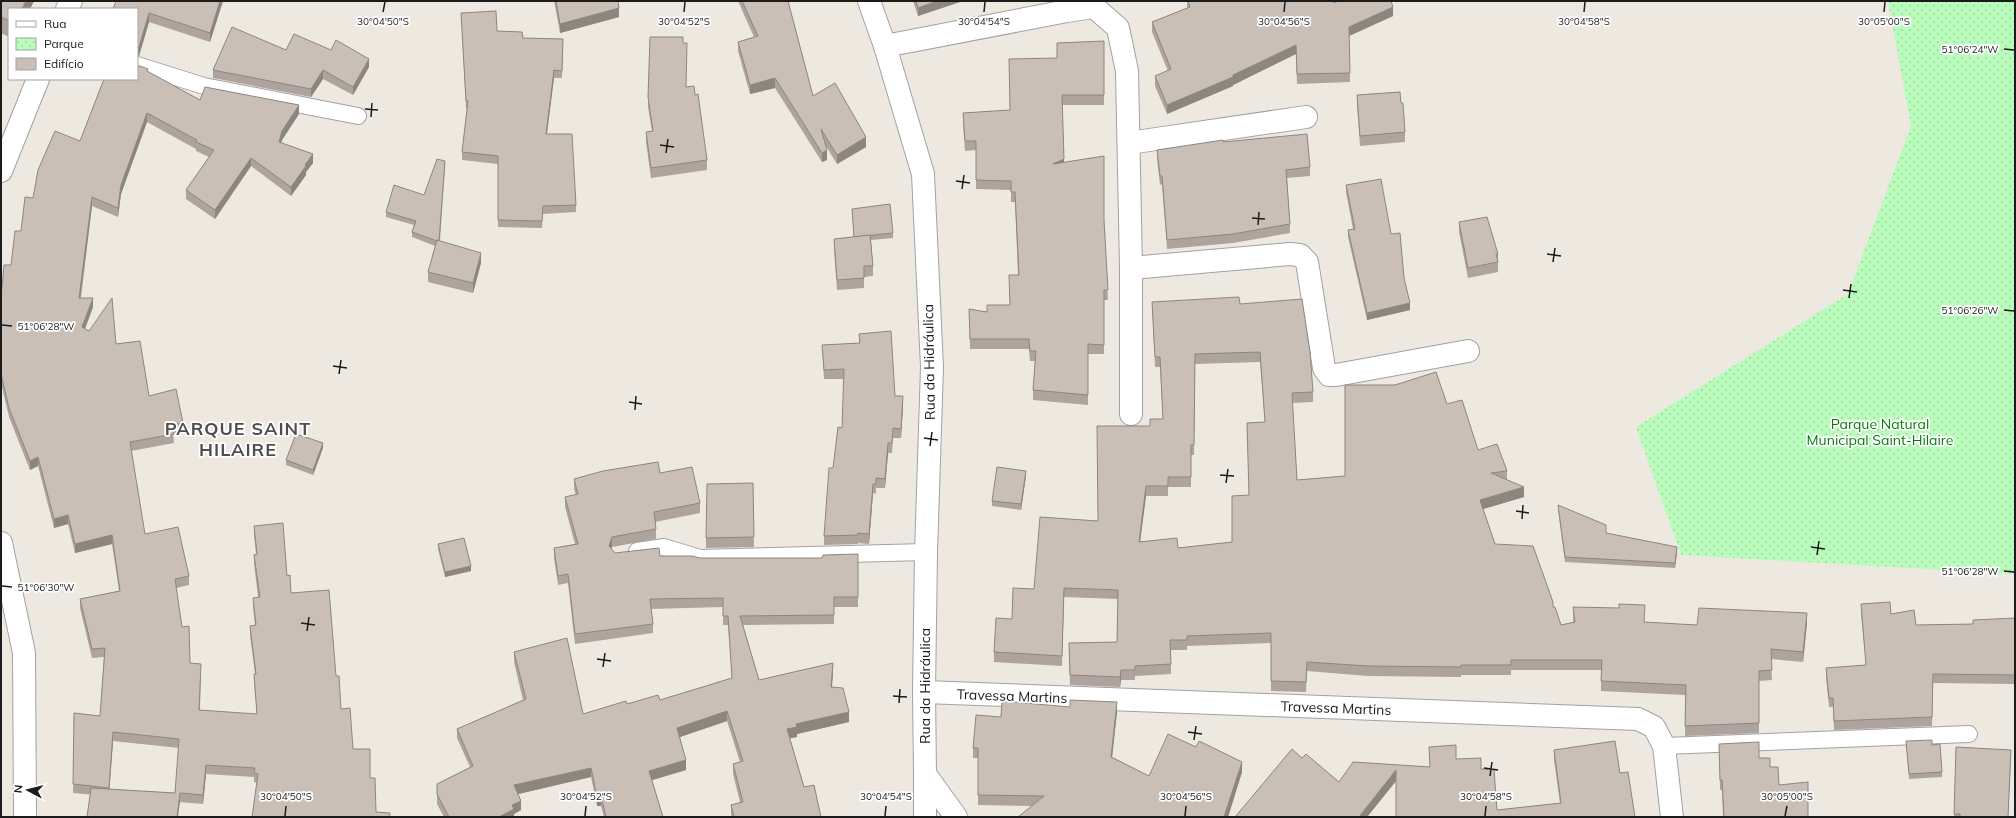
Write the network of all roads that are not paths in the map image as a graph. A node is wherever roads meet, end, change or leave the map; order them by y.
1 (869, 1) edge
2 (1098, 4) edge
3 (885, 46) junction
4 (138, 65) edge
5 (38, 80) edge
6 (358, 116) dead end
7 (1306, 117) dead end
8 (1129, 143) junction
9 (1, 171) edge
10 (1131, 268) junction
11 (1468, 351) dead end
12 (1131, 414) dead end
13 (1, 543) edge
14 (626, 552) edge
15 (926, 552) junction
16 (924, 692) junction
17 (1969, 734) dead end
18 (1664, 746) junction
19 (925, 774) junction
20 (25, 817) edge
21 (925, 817) edge
22 (956, 817) edge
23 (1672, 817) edge

1 - 3 street, Rua da Hidráulica
2 - 3 street
2 - 8 street
3 - 15 street, Rua da Hidráulica
4 - 6 lane
5 - 9 street
7 - 8 street
8 - 10 street
10 - 11 street
10 - 12 street
13 - 20 street
14 - 15 lane
15 - 16 street, Rua da Hidráulica
16 - 18 street, Travessa Martins
16 - 19 street, Rua da Hidráulica
17 - 18 lane
18 - 23 street, Travessa Martins
19 - 21 street, Rua da Hidráulica
19 - 22 street

